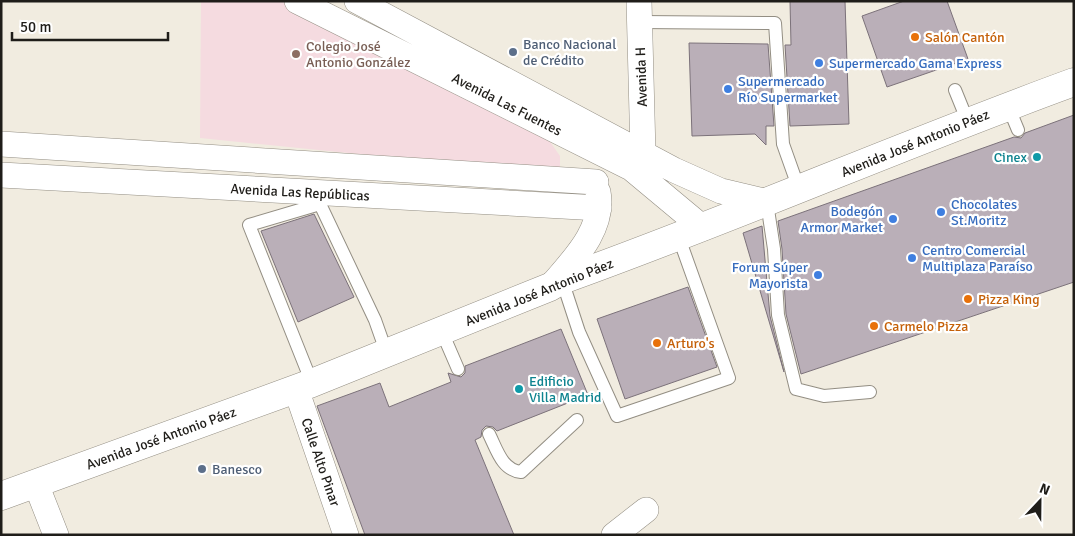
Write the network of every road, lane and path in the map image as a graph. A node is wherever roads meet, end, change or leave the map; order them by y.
1 (297, 1) edge
2 (357, 1) edge
3 (640, 12) edge
4 (1074, 82) edge
5 (955, 90) dead end
6 (968, 122) junction
7 (566, 134) junction
8 (1, 144) edge
9 (644, 153) junction
10 (1, 176) edge
11 (596, 182) junction
12 (799, 189) junction
13 (768, 202) junction
14 (600, 208) junction
15 (691, 233) junction
16 (556, 284) junction
17 (442, 332) junction
18 (387, 354) junction
19 (458, 368) dead end
20 (304, 386) junction
21 (870, 392) dead end
22 (577, 420) dead end
23 (489, 434) dead end
24 (36, 484) junction
25 (1, 496) edge
26 (646, 510) dead end
27 (56, 535) edge
28 (346, 535) edge
29 (614, 535) edge

1 - 7 street, Avenida Las Fuentes
2 - 9 street, Avenida Las Fuentes
3 - 9 street, Avenida H
3 - 12 lane
4 - 6 main road, Avenida José Antonio Páez
5 - 6 lane
6 - 12 main road, Avenida José Antonio Páez
7 - 11 street
7 - 15 street, Avenida Las Fuentes
8 - 11 street, Avenida Las Repúblicas
9 - 13 street, Avenida Las Fuentes
10 - 14 street, Avenida Las Repúblicas
11 - 14 street
12 - 13 main road, Avenida José Antonio Páez
13 - 15 main road, Avenida José Antonio Páez
13 - 21 lane
14 - 16 street
15 - 16 main road, Avenida José Antonio Páez
15 - 16 lane
16 - 17 main road, Avenida José Antonio Páez
17 - 18 main road, Avenida José Antonio Páez
17 - 19 lane
18 - 20 main road, Avenida José Antonio Páez
18 - 20 lane
20 - 24 main road, Avenida José Antonio Páez
20 - 28 street, Calle Alto Pinar
22 - 23 lane
24 - 25 main road, Avenida José Antonio Páez
24 - 27 street
26 - 29 street

